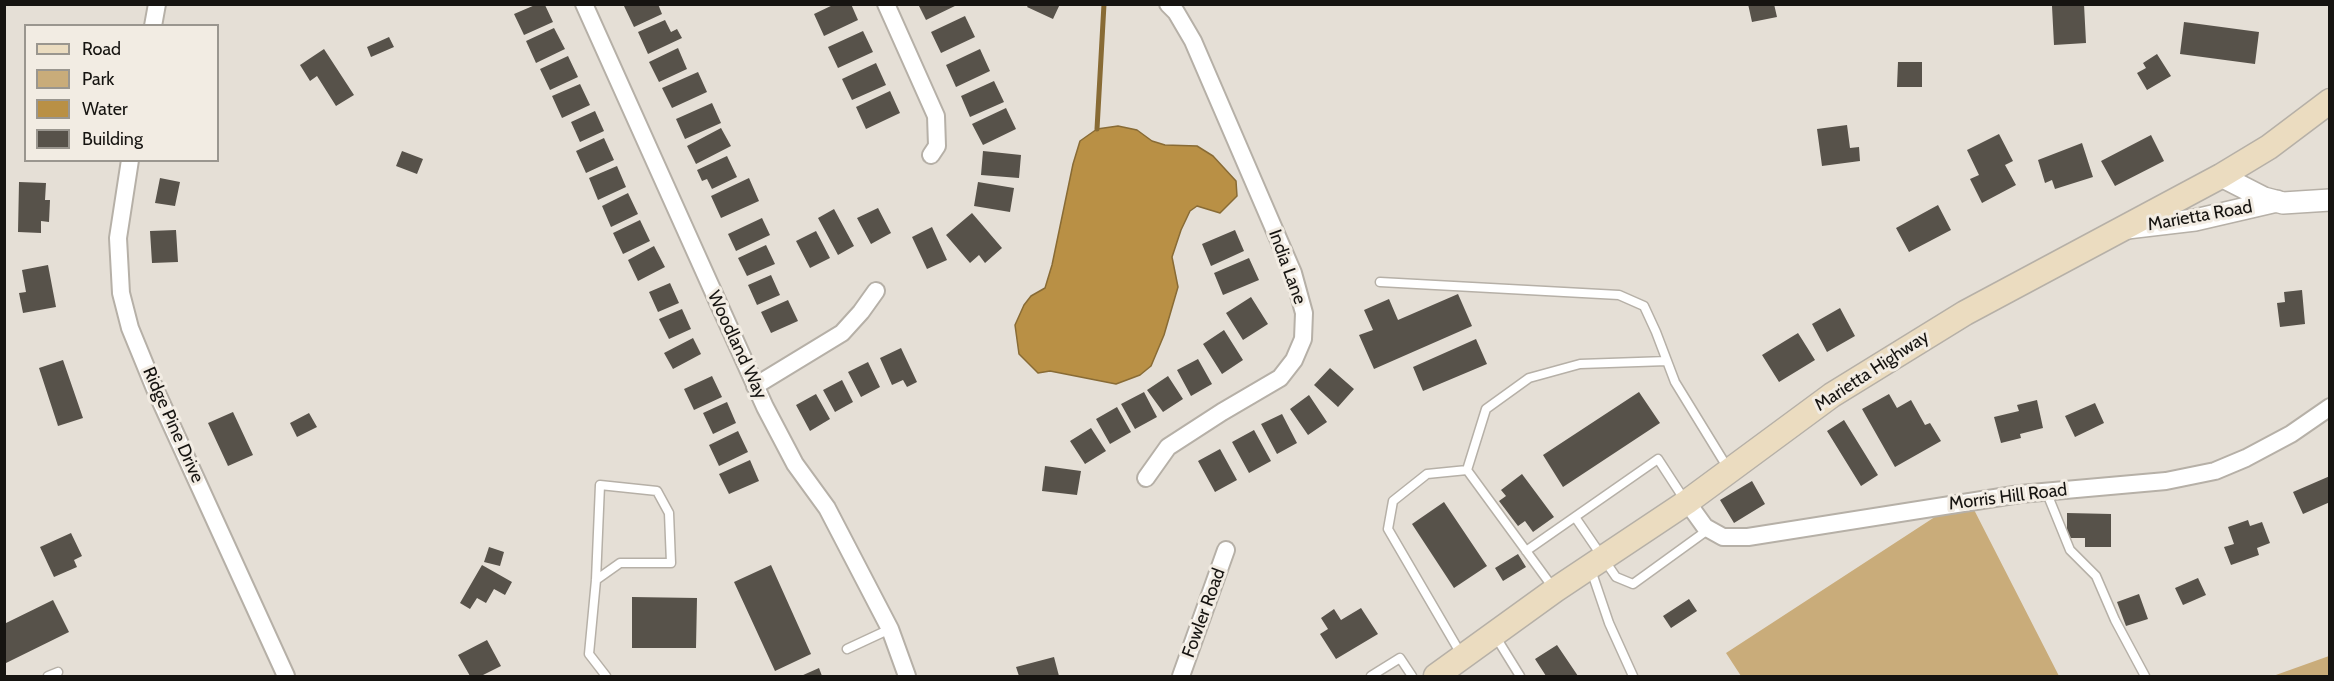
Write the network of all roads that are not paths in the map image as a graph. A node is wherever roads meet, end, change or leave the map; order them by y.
1 (157, 4) edge
2 (584, 4) edge
3 (886, 4) edge
4 (1168, 4) edge
5 (153, 24) edge
6 (2330, 101) edge
7 (931, 155) dead end
8 (130, 162) edge
9 (2221, 176) junction
10 (2330, 200) edge
11 (2277, 201) junction
12 (2123, 229) junction
13 (1380, 282) dead end
14 (876, 291) dead end
15 (1667, 361) junction
16 (755, 386) junction
17 (2330, 407) edge
18 (1467, 470) junction
19 (1729, 470) junction
20 (1146, 478) dead end
21 (2046, 491) junction
22 (1687, 502) junction
23 (1575, 517) junction
24 (1709, 529) junction
25 (1227, 550) dead end
26 (1526, 551) junction
27 (1596, 562) junction
28 (596, 580) junction
29 (1555, 590) junction
30 (890, 629) junction
31 (1494, 634) junction
32 (847, 649) dead end
33 (1463, 657) junction
34 (58, 672) dead end
35 (48, 676) edge
36 (286, 676) edge
37 (606, 676) edge
38 (907, 676) edge
39 (1181, 676) edge
40 (1371, 676) edge
41 (1412, 676) edge
42 (1439, 676) edge
43 (1520, 676) edge
44 (1633, 676) edge
45 (2145, 676) edge

1 - 5 street
2 - 16 street, Woodland Way
3 - 7 street
4 - 20 street, India Lane
6 - 9 main road, Marietta Highway
8 - 36 street, Ridge Pine Drive
9 - 11 street, Marietta Road
9 - 12 main road, Marietta Highway
10 - 11 street, Marietta Road
11 - 12 street, Marietta Road
12 - 19 main road, Marietta Highway
13 - 15 lane
14 - 16 street
15 - 18 lane
15 - 19 lane
16 - 30 street, Woodland Way
17 - 21 street, Morris Hill Road
18 - 26 lane
18 - 33 lane
19 - 22 main road, Marietta Highway
21 - 24 street, Morris Hill Road
21 - 45 lane
22 - 23 lane
22 - 24 street
22 - 27 main road, Marietta Highway
23 - 26 lane
23 - 27 lane
24 - 27 lane
25 - 39 street, Fowler Road
26 - 29 lane
27 - 29 main road, Marietta Highway
27 - 44 lane
28 - 28 lane
28 - 37 lane
29 - 31 main road, Marietta Highway
30 - 32 lane
30 - 38 street, Woodland Way
31 - 33 main road, Marietta Highway
31 - 43 lane
33 - 42 main road, Marietta Highway
34 - 35 lane
40 - 41 lane

